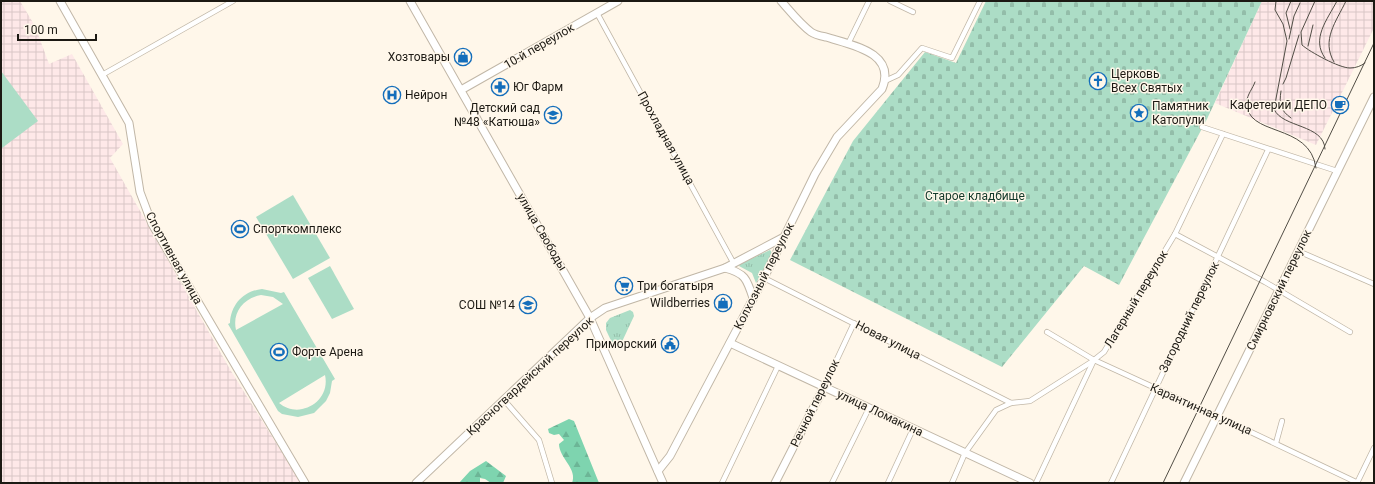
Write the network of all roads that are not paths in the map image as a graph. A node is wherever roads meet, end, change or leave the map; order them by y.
1 (60, 1) edge
2 (233, 1) edge
3 (410, 1) edge
4 (618, 1) edge
5 (781, 1) edge
6 (869, 1) edge
7 (890, 1) edge
8 (980, 1) edge
9 (913, 12) dead end
10 (597, 13) junction
11 (848, 44) junction
12 (102, 75) junction
13 (885, 81) junction
14 (461, 90) junction
15 (1374, 97) edge
16 (1202, 128) dead end
17 (1223, 134) junction
18 (1268, 150) junction
19 (1337, 171) junction
20 (1175, 234) junction
21 (782, 238) junction
22 (1298, 251) junction
23 (1218, 257) junction
24 (734, 264) junction
25 (725, 268) junction
26 (764, 278) junction
27 (1374, 284) edge
28 (1279, 290) junction
29 (753, 298) junction
30 (590, 318) junction
31 (854, 323) junction
32 (1047, 332) dead end
33 (1350, 332) dead end
34 (730, 343) junction
35 (1094, 360) junction
36 (778, 366) junction
37 (824, 387) junction
38 (1155, 388) junction
39 (504, 400) junction
40 (1011, 404) junction
41 (869, 408) junction
42 (1217, 416) junction
43 (1282, 421) dead end
44 (913, 429) junction
45 (1276, 443) junction
46 (1374, 448) edge
47 (966, 453) junction
48 (658, 471) junction
49 (305, 483) edge
50 (416, 483) edge
51 (552, 483) edge
52 (663, 483) edge
53 (722, 483) edge
54 (775, 483) edge
55 (832, 483) edge
56 (888, 483) edge
57 (952, 483) edge
58 (1030, 483) edge
59 (1036, 483) edge
60 (1111, 483) edge
61 (1184, 483) edge
62 (1358, 483) edge

1 - 12 main road, Спортивная улица
2 - 12 street
3 - 14 main road, улица Свободы
4 - 10 main road, 10-й переулок
5 - 11 main road
6 - 11 street
7 - 9 street
8 - 13 street
10 - 14 main road, 10-й переулок
10 - 24 street, Прохладная улица
11 - 13 main road
12 - 49 main road, Спортивная улица
13 - 21 main road, Колхозный переулок
14 - 30 main road, улица Свободы
15 - 19 main road, Смирновский переулок
16 - 17 street
17 - 18 street
17 - 20 street, Лагерный переулок
18 - 19 street
18 - 23 street, Загородний переулок
19 - 22 main road, Смирновский переулок
20 - 23 street
20 - 35 street, Лагерный переулок
21 - 24 main road, Красногвардейский переулок
21 - 26 main road, Колхозный переулок
22 - 27 street
22 - 28 main road, Смирновский переулок
23 - 28 street
23 - 38 street, Загородний переулок
24 - 25 main road, Красногвардейский переулок
25 - 29 main road
25 - 30 main road, Красногвардейский переулок
26 - 29 main road, Колхозный переулок
26 - 31 street, Новая улица
28 - 33 street
28 - 42 main road, Смирновский переулок
29 - 34 main road, Колхозный переулок
30 - 39 main road, Красногвардейский переулок
30 - 48 main road, улица Свободы
31 - 37 street, Речной переулок
31 - 40 street, Новая улица
32 - 35 street, Карантинная улица
34 - 36 main road, улица Ломакина
34 - 48 main road, Колхозный переулок
35 - 38 street, Карантинная улица
35 - 40 street
35 - 59 street, Лагерный переулок
36 - 37 main road, улица Ломакина
36 - 53 street
37 - 41 main road, улица Ломакина
37 - 54 main road, Речной переулок
38 - 42 street, Карантинная улица
38 - 60 street, Загородний переулок
39 - 50 main road, Красногвардейский переулок
39 - 51 street
40 - 47 street
41 - 44 main road, улица Ломакина
41 - 55 street
42 - 45 street, Карантинная улица
42 - 61 main road, Смирновский переулок
43 - 45 street
44 - 47 main road, улица Ломакина
44 - 56 street
45 - 62 street, Карантинная улица
46 - 62 street
47 - 57 street
47 - 58 main road, улица Ломакина
48 - 52 main road, улица Свободы

